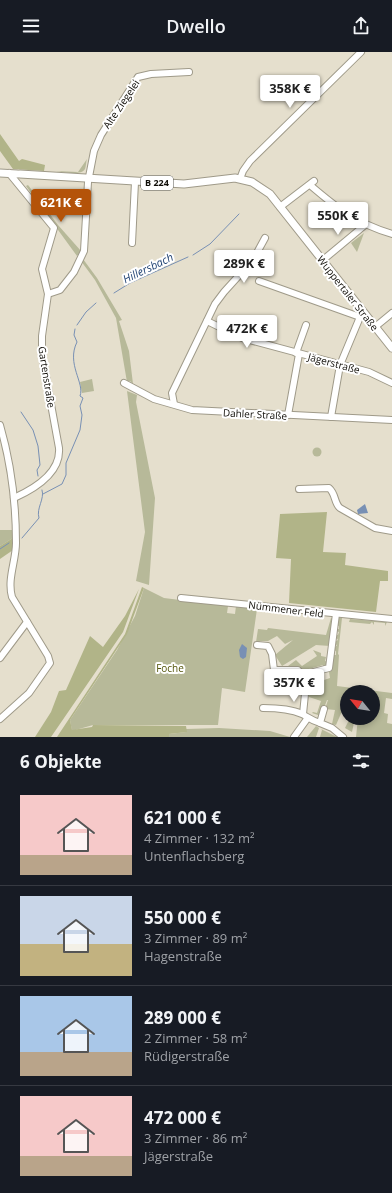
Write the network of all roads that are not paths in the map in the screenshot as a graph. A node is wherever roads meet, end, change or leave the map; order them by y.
1 (361, 52) edge
2 (188, 72) dead end
3 (0, 173) edge
4 (9, 173) junction
5 (88, 178) junction
6 (240, 179) junction
7 (135, 182) junction
8 (280, 207) junction
9 (365, 225) junction
10 (392, 234) edge
11 (265, 238) dead end
12 (132, 243) dead end
13 (322, 260) junction
14 (259, 281) dead end
15 (48, 294) junction
16 (392, 313) edge
17 (362, 315) junction
18 (207, 321) junction
19 (306, 325) dead end
20 (375, 326) junction
21 (392, 348) edge
22 (298, 353) junction
23 (340, 365) junction
24 (392, 383) edge
25 (124, 384) dead end
26 (174, 404) junction
27 (288, 415) junction
28 (331, 417) junction
29 (392, 420) edge
30 (0, 425) edge
31 (299, 489) dead end
32 (14, 498) junction
33 (392, 531) edge
34 (181, 598) dead end
35 (336, 614) junction
36 (392, 619) edge
37 (27, 622) junction
38 (257, 645) dead end
39 (0, 658) edge
40 (274, 670) junction
41 (268, 672) dead end
42 (302, 675) junction
43 (263, 708) dead end
44 (324, 709) dead end
45 (304, 716) junction
46 (0, 720) edge
47 (320, 723) junction
48 (294, 737) edge
49 (343, 737) edge

1 - 6 street
2 - 5 street, Alte Ziegelei
3 - 4 main road, Wuppertaler Straße / B 224
4 - 5 main road, Wuppertaler Straße / B 224
4 - 15 street
5 - 7 main road, Wuppertaler Straße / B 224
5 - 15 street
6 - 7 main road, Wuppertaler Straße / B 224
6 - 8 main road, Wuppertaler Straße / B 224
7 - 12 street
8 - 9 street
8 - 13 main road, Wuppertaler Straße / B 224
9 - 10 street
9 - 13 street
11 - 18 street
13 - 17 main road, Wuppertaler Straße / B 224
14 - 17 street
15 - 32 street, Gartenstraße
16 - 20 street
17 - 20 main road, Wuppertaler Straße / B 224
17 - 23 street
18 - 22 street, Jägerstraße
18 - 26 street
19 - 22 street
20 - 21 main road, Wuppertaler Straße / B 224
22 - 23 street, Jägerstraße
22 - 27 street
23 - 24 street, Jägerstraße
23 - 28 street
25 - 26 street, Dahler Straße
26 - 27 street, Dahler Straße
27 - 28 street, Dahler Straße
28 - 29 street, Dahler Straße
30 - 32 street
31 - 33 street
32 - 37 street
34 - 35 street, Nümmener Feld
35 - 36 street, Nümmener Feld
35 - 42 street
37 - 39 street
37 - 46 street
38 - 40 street
40 - 41 street
40 - 42 street
42 - 45 street
43 - 45 street
44 - 47 street
45 - 47 street
45 - 48 street
47 - 49 street

